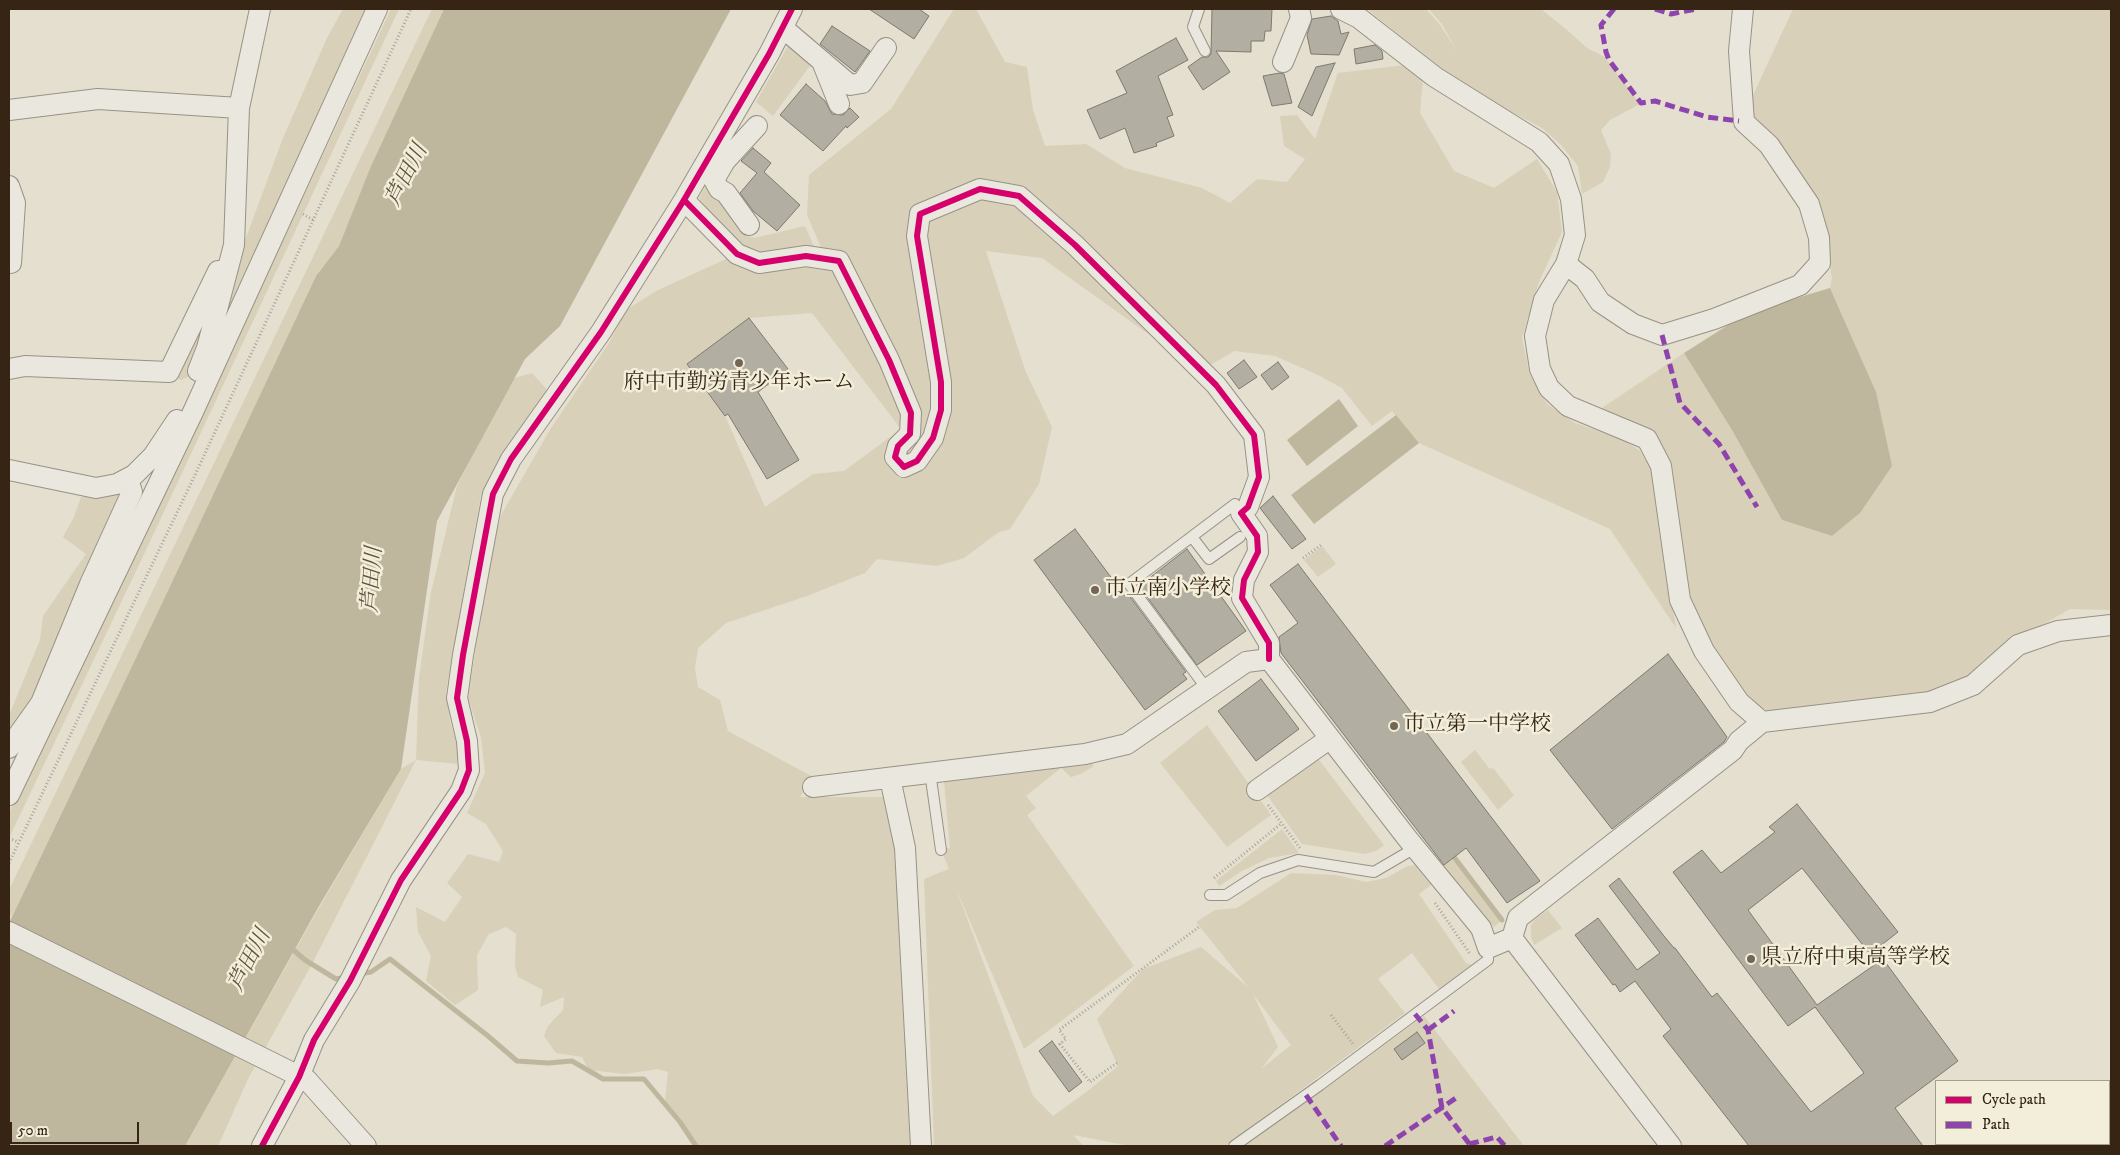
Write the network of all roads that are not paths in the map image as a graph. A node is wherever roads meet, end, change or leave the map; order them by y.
1 (260, 9) edge
2 (377, 9) edge
3 (792, 9) edge
4 (1199, 9) edge
5 (1298, 9) edge
6 (1341, 9) edge
7 (1743, 9) edge
8 (783, 28) junction
9 (886, 48) dead end
10 (1205, 51) dead end
11 (822, 62) junction
12 (1283, 62) dead end
13 (839, 104) dead end
14 (238, 108) junction
15 (9, 110) edge
16 (757, 126) dead end
17 (718, 157) junction
18 (9, 186) edge
19 (684, 200) junction
20 (749, 225) dead end
21 (234, 245) junction
22 (11, 263) dead end
23 (1566, 264) junction
24 (9, 369) edge
25 (188, 410) junction
26 (9, 470) edge
27 (128, 478) junction
28 (1241, 513) junction
29 (1192, 537) junction
30 (1240, 537) dead end
31 (2111, 625) edge
32 (1269, 659) junction
33 (1208, 689) junction
34 (1762, 722) junction
35 (1329, 739) junction
36 (9, 748) edge
37 (930, 772) junction
38 (890, 778) junction
39 (813, 787) dead end
40 (9, 796) edge
41 (1262, 797) road end
42 (1415, 848) junction
43 (941, 850) dead end
44 (1210, 895) dead end
45 (9, 932) edge
46 (1512, 938) junction
47 (1482, 955) junction
48 (294, 1074) junction
49 (262, 1146) edge
50 (366, 1146) edge
51 (921, 1146) edge
52 (1234, 1146) edge
53 (1671, 1146) edge

1 - 14 street
2 - 25 street
3 - 8 street
4 - 10 lane
5 - 12 street
6 - 23 street
7 - 23 street
8 - 11 street
8 - 17 street
9 - 11 street
11 - 13 street
14 - 15 street
14 - 21 street
16 - 17 street
17 - 19 street
17 - 20 street
18 - 22 street
19 - 28 street
19 - 48 street
21 - 24 street
21 - 25 street
23 - 34 street
25 - 27 street
25 - 40 street
26 - 27 street
27 - 36 street
28 - 29 lane
28 - 32 street
29 - 30 lane
29 - 33 lane
31 - 34 street
32 - 33 street
32 - 35 street
33 - 37 street
34 - 46 street
35 - 41 street
35 - 42 street
37 - 38 street
37 - 43 lane
38 - 39 street
38 - 51 street
42 - 44 lane
42 - 47 street
45 - 48 street
46 - 47 street
46 - 53 street
47 - 52 lane
48 - 49 street
48 - 50 street

